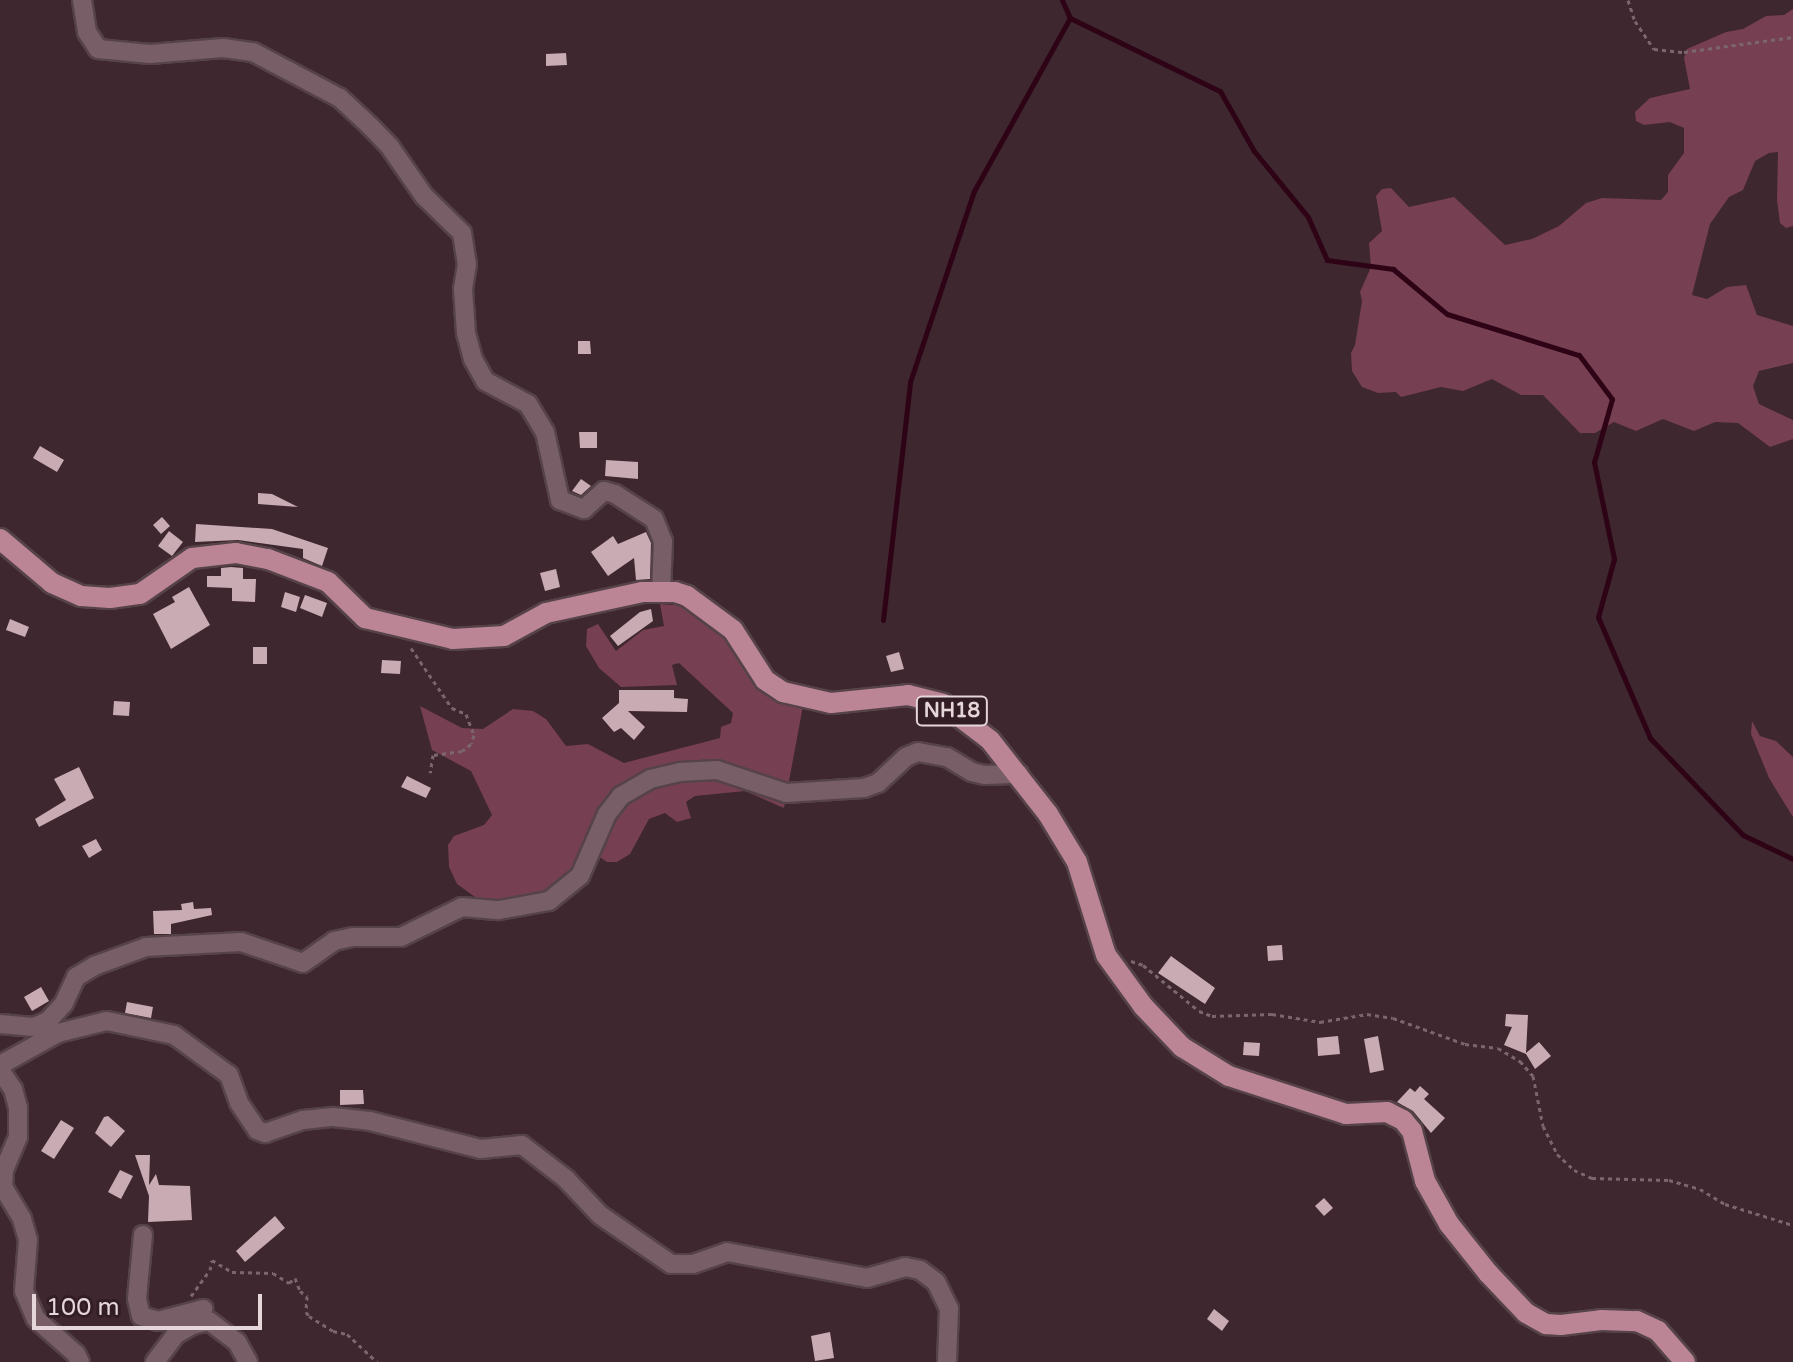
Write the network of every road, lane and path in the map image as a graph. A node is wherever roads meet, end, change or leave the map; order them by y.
1 (82, 0) edge
2 (1628, 0) edge
3 (1793, 37) edge
4 (0, 539) edge
5 (661, 592) junction
6 (395, 625) junction
7 (430, 773) dead end
8 (1019, 774) junction
9 (1106, 955) junction
10 (0, 1024) edge
11 (0, 1068) edge
12 (1793, 1225) edge
13 (143, 1235) dead end
14 (203, 1309) joint
15 (80, 1362) edge
16 (155, 1362) edge
17 (248, 1362) edge
18 (377, 1362) edge
19 (947, 1362) edge
20 (1685, 1362) edge

1 - 5 street
2 - 3 path
4 - 6 main road, NH18
5 - 6 main road, NH18
5 - 8 main road, NH18
6 - 7 path
8 - 9 main road, NH18
8 - 10 street
9 - 12 path
9 - 20 main road, NH18
11 - 15 street
11 - 19 street
13 - 14 street
14 - 18 path
16 - 17 street

